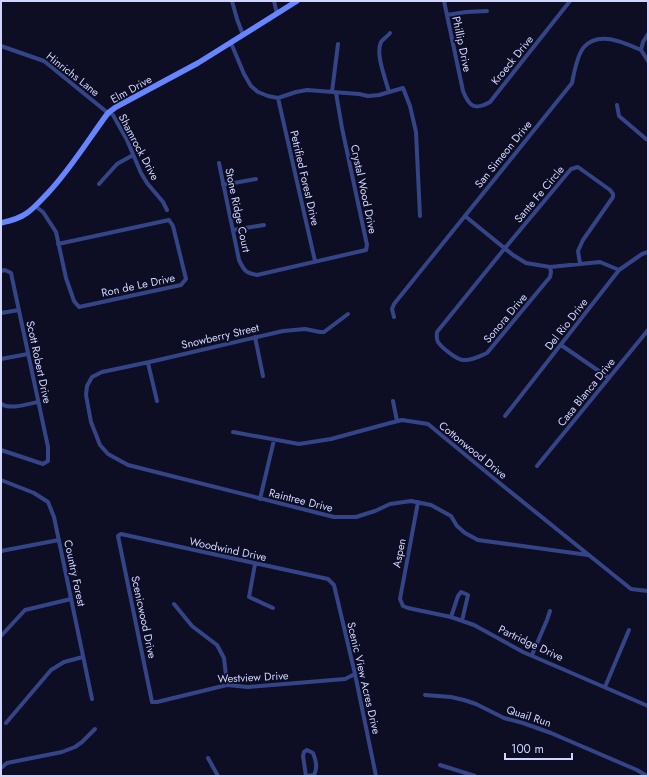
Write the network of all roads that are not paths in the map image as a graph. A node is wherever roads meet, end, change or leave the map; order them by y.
1 (232, 1) edge
2 (274, 1) edge
3 (297, 1) edge
4 (444, 1) edge
5 (570, 1) edge
6 (487, 11) dead end
7 (277, 14) junction
8 (447, 15) junction
9 (390, 33) dead end
10 (648, 34) edge
11 (243, 35) junction
12 (231, 43) junction
13 (338, 44) dead end
14 (1, 46) edge
15 (642, 50) junction
16 (648, 61) edge
17 (463, 91) joint
18 (334, 92) junction
19 (389, 92) junction
20 (278, 98) junction
21 (617, 105) dead end
22 (108, 113) junction
23 (648, 140) edge
24 (133, 155) junction
25 (218, 163) dead end
26 (256, 179) dead end
27 (99, 184) dead end
28 (223, 185) junction
29 (35, 206) junction
30 (167, 210) dead end
31 (420, 216) dead end
32 (465, 216) junction
33 (1, 223) edge
34 (264, 225) dead end
35 (233, 230) junction
36 (58, 244) junction
37 (505, 248) junction
38 (648, 252) edge
39 (315, 262) junction
40 (580, 264) junction
41 (550, 267) junction
42 (619, 270) junction
43 (1, 271) edge
44 (256, 275) joint
45 (18, 310) junction
46 (1, 313) edge
47 (348, 314) dead end
48 (394, 317) dead end
49 (648, 330) edge
50 (255, 337) junction
51 (561, 344) junction
52 (28, 354) junction
53 (1, 359) edge
54 (148, 363) junction
55 (92, 376) joint
56 (263, 376) dead end
57 (608, 378) junction
58 (157, 401) dead end
59 (393, 401) dead end
60 (38, 402) junction
61 (1, 404) edge
62 (505, 416) dead end
63 (397, 421) junction
64 (233, 432) dead end
65 (274, 440) junction
66 (1, 450) edge
67 (537, 466) dead end
68 (1, 480) edge
69 (260, 499) junction
70 (418, 502) junction
71 (118, 536) joint
72 (59, 540) junction
73 (1, 551) edge
74 (588, 555) junction
75 (255, 564) junction
76 (334, 585) joint
77 (648, 591) edge
78 (71, 599) junction
79 (174, 604) dead end
80 (402, 606) joint
81 (273, 608) dead end
82 (550, 610) dead end
83 (451, 617) junction
84 (462, 621) junction
85 (629, 630) dead end
86 (1, 636) edge
87 (532, 655) junction
88 (83, 657) junction
89 (355, 674) junction
90 (227, 685) junction
91 (606, 687) junction
92 (425, 695) dead end
93 (92, 699) dead end
94 (152, 702) joint
95 (648, 706) edge
96 (6, 723) dead end
97 (95, 728) dead end
98 (208, 758) dead end
99 (440, 765) dead end
100 (1, 768) edge
101 (459, 771) junction
102 (218, 776) edge
103 (307, 776) edge
104 (376, 776) edge
105 (457, 776) edge
106 (475, 776) edge
107 (648, 776) edge

1 - 11 street
2 - 7 street
3 - 7 street, Elm Drive
4 - 8 street, Phillip Drive
5 - 17 street, Kroeck Drive
6 - 8 street
7 - 11 street, Elm Drive
8 - 17 street, Phillip Drive
9 - 19 street
10 - 15 street
11 - 12 street, Elm Drive
12 - 20 street
12 - 22 street, Elm Drive
13 - 18 street
14 - 22 street, Hinrichs Lane
15 - 16 street
15 - 32 street, San Simeon Drive
18 - 19 street
18 - 20 street
18 - 39 street, Crystal Wood Drive
19 - 31 street
20 - 39 street, Petrified Forest Drive
21 - 23 street
22 - 24 street, Shamrock Drive
22 - 29 street, Elm Drive
24 - 27 street
24 - 30 street, Shamrock Drive
25 - 28 street, Stone Ridge Court
26 - 28 street
28 - 35 street, Stone Ridge Court
29 - 33 street, Elm Drive
29 - 36 street, Ron de Le Drive
32 - 37 street
32 - 48 street, San Simeon Drive
34 - 35 street
35 - 44 street, Stone Ridge Court
36 - 36 street, Ron de Le Drive
37 - 40 street, Sante Fe Circle
37 - 41 street
37 - 41 street, Sonora Drive
38 - 42 street, Del Rio Drive
39 - 44 street, Crystal Wood Drive
40 - 41 street
40 - 42 street
42 - 51 street, Del Rio Drive
43 - 45 street, Scott Robert Drive
45 - 46 street
45 - 52 street, Scott Robert Drive
47 - 50 street, Snowberry Street
49 - 57 street, Casa Blanca Drive
50 - 54 street, Snowberry Street
50 - 56 street
51 - 57 street
51 - 62 street, Del Rio Drive
52 - 53 street
52 - 60 street, Scott Robert Drive
54 - 55 street, Snowberry Street
54 - 58 street
55 - 69 street, Raintree Drive
57 - 67 street, Casa Blanca Drive
59 - 63 street
60 - 61 street
60 - 66 street, Scott Robert Drive
63 - 65 street, Cottonwood Drive
63 - 74 street, Cottonwood Drive
64 - 65 street, Cottonwood Drive
65 - 69 street
68 - 72 street, Country Forest
69 - 70 street, Raintree Drive
70 - 74 street, Raintree Drive
70 - 80 street, Aspen
71 - 75 street, Woodwind Drive
71 - 94 street, Scenicwood Drive
72 - 73 street
72 - 78 street, Country Forest
74 - 77 street, Cottonwood Drive
75 - 76 street, Woodwind Drive
75 - 81 street
76 - 89 street, Scenic View Acres Drive
78 - 86 street
78 - 88 street, Country Forest
79 - 90 street
80 - 83 street, Partridge Drive
82 - 87 street
83 - 84 street, Partridge Drive
83 - 84 street
84 - 87 street, Partridge Drive
85 - 91 street
87 - 91 street, Partridge Drive
88 - 93 street, Country Forest
88 - 96 street
89 - 90 street, Westview Drive
89 - 104 street, Scenic View Acres Drive
90 - 94 street, Westview Drive
91 - 95 street, Partridge Drive
92 - 107 street, Quail Run
97 - 100 street
98 - 102 street
99 - 101 street
101 - 105 street
101 - 106 street
103 - 103 street

